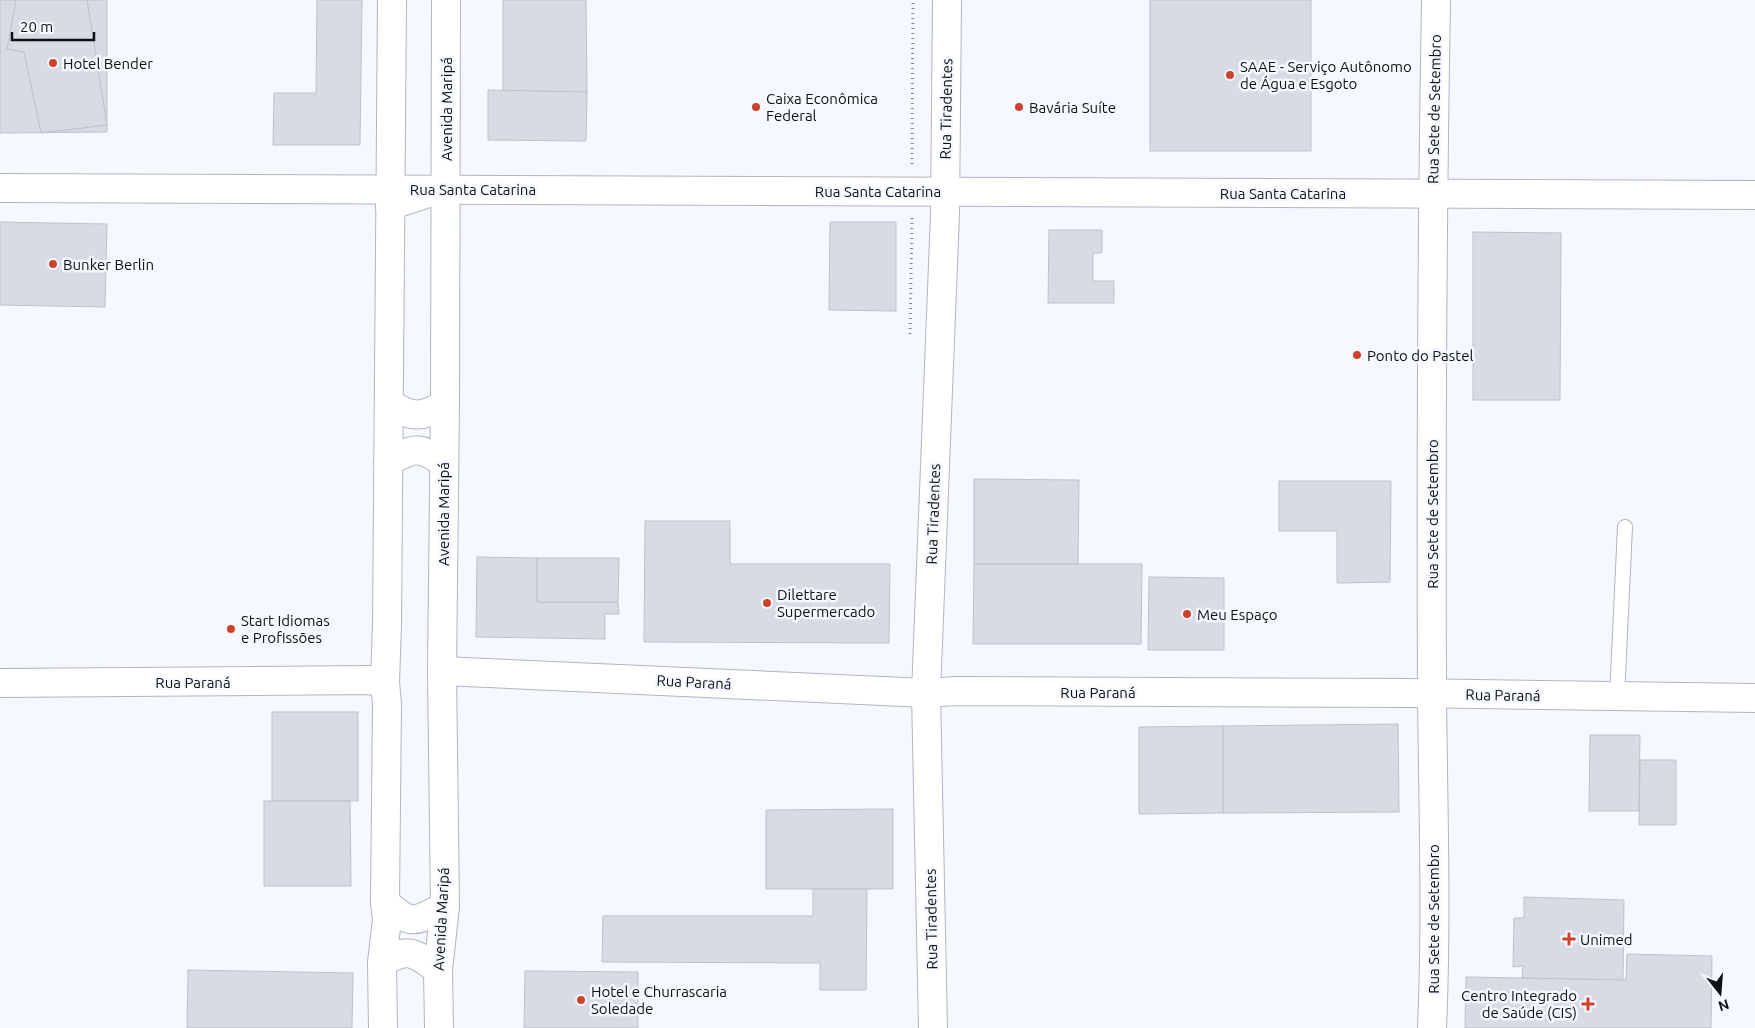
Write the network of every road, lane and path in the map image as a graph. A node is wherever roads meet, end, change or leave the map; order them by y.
1 (392, 0) edge
2 (446, 0) edge
3 (947, 0) edge
4 (1436, 0) edge
5 (0, 188) edge
6 (443, 189) junction
7 (945, 191) junction
8 (1432, 194) junction
9 (1755, 195) edge
10 (390, 198) junction
11 (389, 402) junction
12 (445, 402) junction
13 (388, 462) junction
14 (444, 463) junction
15 (1625, 527) dead end
16 (442, 671) junction
17 (385, 682) junction
18 (0, 683) edge
19 (926, 692) junction
20 (1432, 693) junction
21 (1617, 697) junction
22 (1755, 698) edge
23 (385, 902) junction
24 (445, 906) junction
25 (382, 963) junction
26 (438, 970) junction
27 (383, 1028) edge
28 (439, 1028) edge
29 (933, 1028) edge
30 (1432, 1028) edge

1 - 10 street
2 - 6 street, Avenida Maripá
3 - 7 street, Rua Tiradentes
4 - 8 street, Rua Sete de Setembro
5 - 10 street, Rua Santa Catarina
6 - 7 street, Rua Santa Catarina
6 - 10 street, Rua Santa Catarina
6 - 12 street, Avenida Maripá
7 - 8 street, Rua Santa Catarina
7 - 19 street, Rua Tiradentes
8 - 9 street, Rua Santa Catarina
8 - 20 street, Rua Sete de Setembro
10 - 11 street
11 - 12 street
11 - 13 street
12 - 14 street, Avenida Maripá
13 - 14 street
13 - 17 street
14 - 16 street, Avenida Maripá
15 - 21 lane
16 - 19 street, Rua Paraná
16 - 24 street, Avenida Maripá
17 - 18 street, Rua Paraná
17 - 23 street
19 - 20 street, Rua Paraná
19 - 29 street, Rua Tiradentes
20 - 21 street, Rua Paraná
20 - 30 street, Rua Sete de Setembro
21 - 22 street, Rua Paraná
23 - 24 street
23 - 25 street
24 - 26 street, Avenida Maripá
25 - 26 street
25 - 27 street
26 - 28 street, Avenida Maripá

